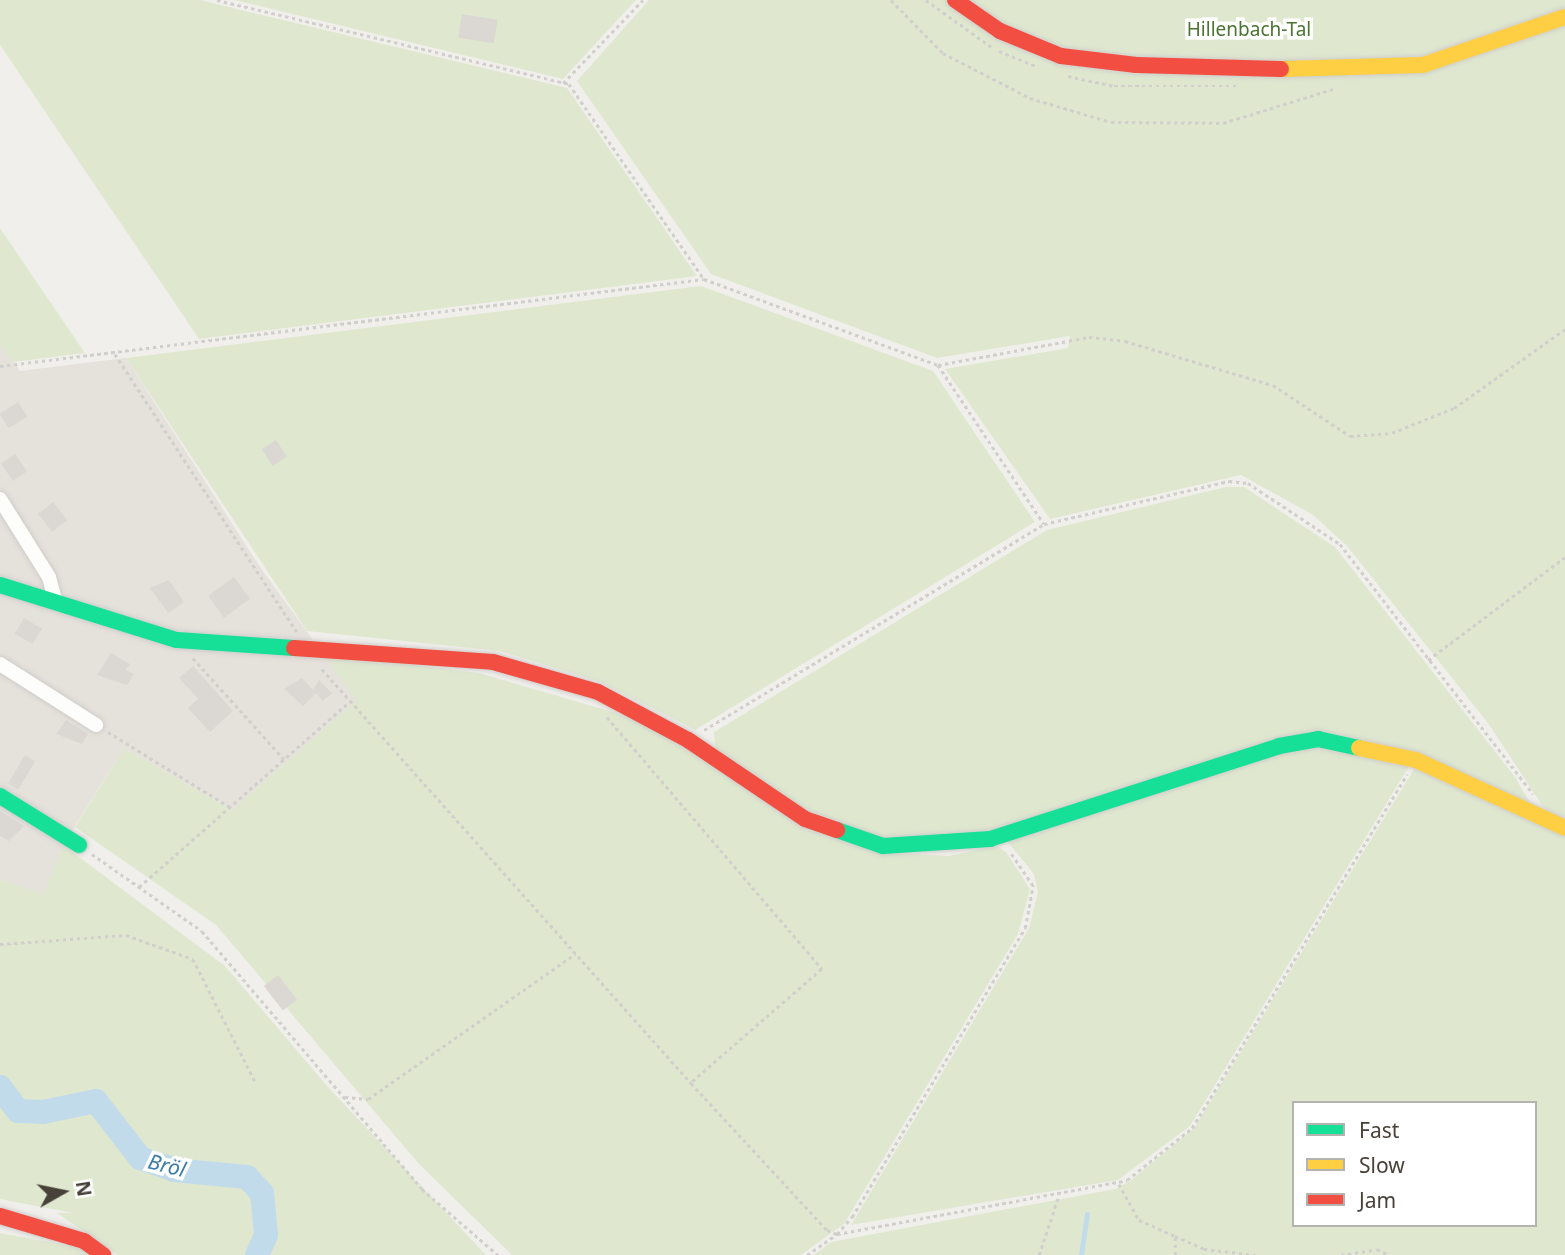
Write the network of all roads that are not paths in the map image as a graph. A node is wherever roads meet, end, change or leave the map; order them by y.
1 (955, 0) edge
2 (1565, 16) edge
3 (0, 499) edge
4 (0, 585) edge
5 (56, 603) junction
6 (0, 664) edge
7 (96, 725) road end
8 (0, 796) edge
9 (1565, 828) edge
10 (79, 845) road end
11 (0, 1216) edge
12 (103, 1255) edge

1 - 2 street
3 - 5 street
4 - 5 street
5 - 9 street
6 - 7 street
8 - 10 street
11 - 12 street

